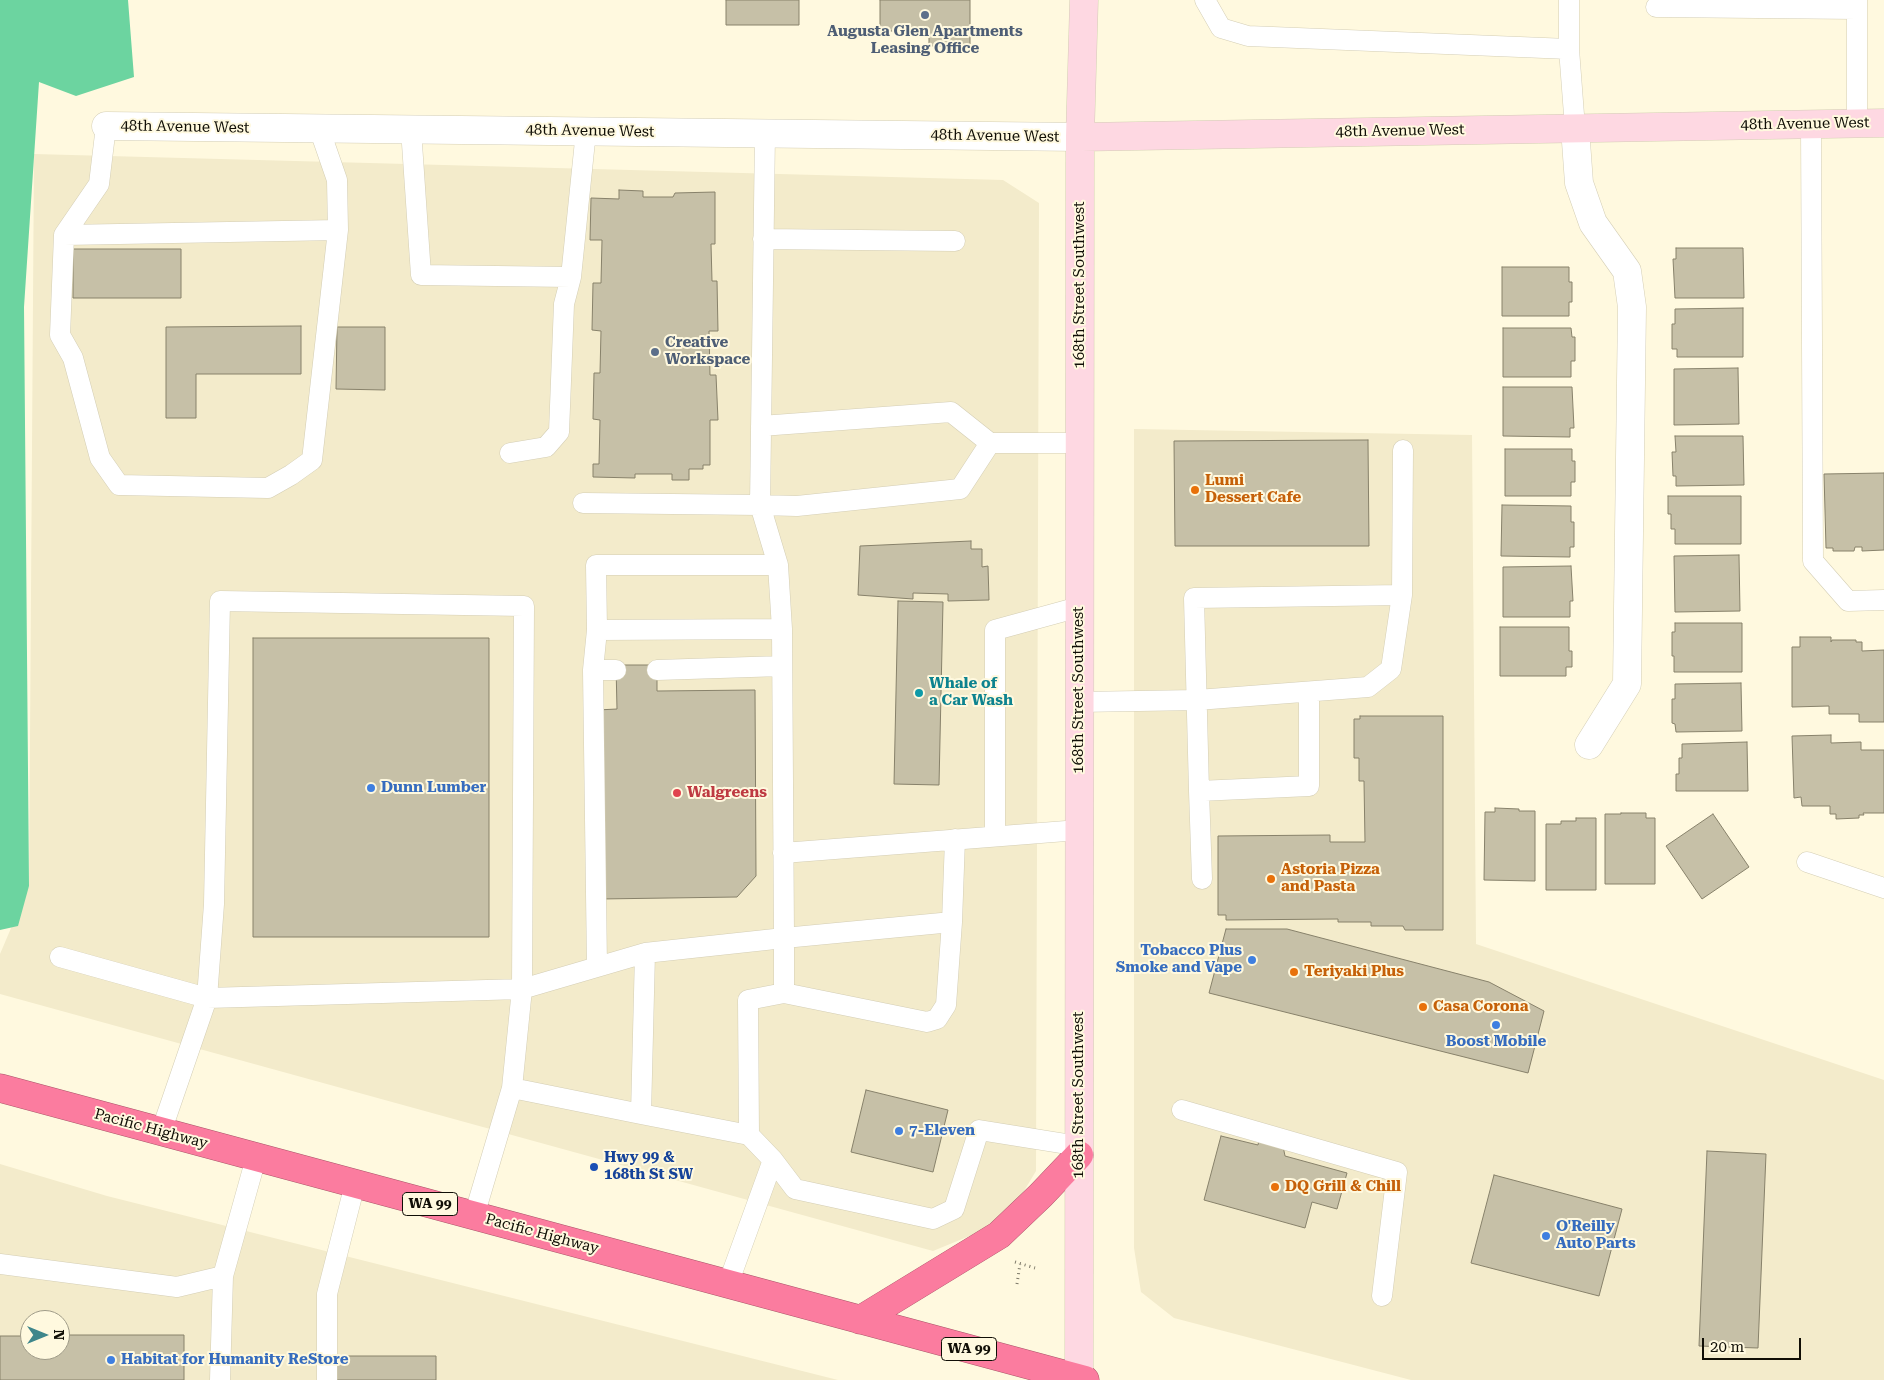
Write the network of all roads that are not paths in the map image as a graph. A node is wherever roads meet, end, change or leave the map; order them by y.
1 (1084, 0) edge
2 (1205, 0) edge
3 (1569, 0) edge
4 (1857, 4) edge
5 (1656, 7) dead end
6 (1569, 48) junction
7 (1871, 123) edge
8 (1811, 124) junction
9 (106, 126) joint
10 (319, 128) junction
11 (1575, 128) junction
12 (411, 129) junction
13 (586, 131) junction
14 (765, 133) junction
15 (1080, 137) junction
16 (338, 230) junction
17 (64, 235) junction
18 (763, 239) junction
19 (956, 241) dead end
20 (571, 277) junction
21 (761, 426) junction
22 (990, 443) junction
23 (1080, 443) junction
24 (1404, 450) dead end
25 (510, 453) dead end
26 (583, 503) dead end
27 (760, 505) junction
28 (778, 565) junction
29 (1402, 595) junction
30 (1884, 600) edge
31 (1079, 607) junction
32 (782, 629) junction
33 (598, 630) junction
34 (782, 666) junction
35 (592, 670) junction
36 (616, 670) dead end
37 (657, 670) dead end
38 (1309, 692) junction
39 (1197, 700) junction
40 (1079, 702) junction
41 (1589, 745) dead end
42 (1199, 790) junction
43 (1079, 830) junction
44 (995, 836) junction
45 (956, 839) junction
46 (783, 853) junction
47 (1807, 862) dead end
48 (1202, 879) dead end
49 (1884, 888) edge
50 (952, 922) junction
51 (784, 938) junction
52 (645, 953) junction
53 (60, 957) dead end
54 (597, 967) junction
55 (522, 989) junction
56 (784, 993) junction
57 (207, 998) junction
58 (512, 1088) junction
59 (0, 1090) edge
60 (1182, 1110) dead end
61 (641, 1114) junction
62 (162, 1132) junction
63 (749, 1136) junction
64 (1079, 1150) junction
65 (256, 1158) junction
66 (773, 1160) junction
67 (355, 1184) junction
68 (474, 1216) junction
69 (0, 1264) edge
70 (223, 1276) junction
71 (728, 1284) junction
72 (1382, 1296) dead end
73 (860, 1320) junction
74 (1080, 1379) edge
75 (220, 1380) edge
76 (328, 1380) edge

1 - 15 main road, 168th Street Southwest
2 - 6 lane
3 - 6 lane
4 - 5 lane
4 - 7 lane
6 - 11 lane
7 - 8 main road, 48th Avenue West
8 - 11 main road, 48th Avenue West
8 - 30 lane
9 - 10 street, 48th Avenue West
9 - 17 lane
10 - 12 street, 48th Avenue West
10 - 16 lane
11 - 15 main road, 48th Avenue West
11 - 41 street
12 - 13 street, 48th Avenue West
12 - 20 lane
13 - 14 street, 48th Avenue West
13 - 20 lane
14 - 15 street, 48th Avenue West
14 - 18 lane
15 - 23 main road, 168th Street Southwest
16 - 17 lane
16 - 17 lane
18 - 19 lane
18 - 21 lane
20 - 25 lane
21 - 22 lane
21 - 27 lane
22 - 23 lane
22 - 27 lane
23 - 31 main road, 168th Street Southwest
24 - 29 lane
26 - 27 lane
27 - 28 lane
28 - 32 lane
28 - 33 lane
29 - 38 lane
29 - 39 lane
31 - 40 main road, 168th Street Southwest
31 - 44 lane
32 - 33 lane
32 - 34 lane
33 - 35 lane
34 - 37 lane
34 - 46 lane
35 - 36 lane
35 - 54 lane
38 - 39 lane
38 - 42 lane
39 - 40 lane
39 - 42 lane
40 - 43 main road, 168th Street Southwest
42 - 48 lane
43 - 44 lane
43 - 64 main road, 168th Street Southwest
44 - 45 lane
45 - 46 lane
45 - 50 lane
46 - 51 lane
47 - 49 lane
50 - 51 lane
50 - 56 lane
51 - 52 lane
51 - 56 lane
52 - 54 lane
52 - 61 lane
53 - 57 lane
54 - 55 lane
55 - 57 lane
55 - 57 lane
55 - 58 lane
56 - 63 lane
57 - 62 lane
58 - 61 lane
58 - 68 lane
59 - 62 highway, Pacific Highway / WA 99
60 - 72 lane
61 - 63 lane
62 - 65 highway, Pacific Highway / WA 99
63 - 66 lane
64 - 66 lane
64 - 73 highway
64 - 74 main road, 168th Street Southwest
65 - 67 highway, Pacific Highway / WA 99
65 - 70 lane
66 - 71 lane
67 - 68 highway, Pacific Highway / WA 99
67 - 76 lane
68 - 71 highway, Pacific Highway / WA 99
69 - 70 lane
70 - 75 lane
71 - 73 highway, Pacific Highway / WA 99
73 - 74 highway, Pacific Highway / WA 99

